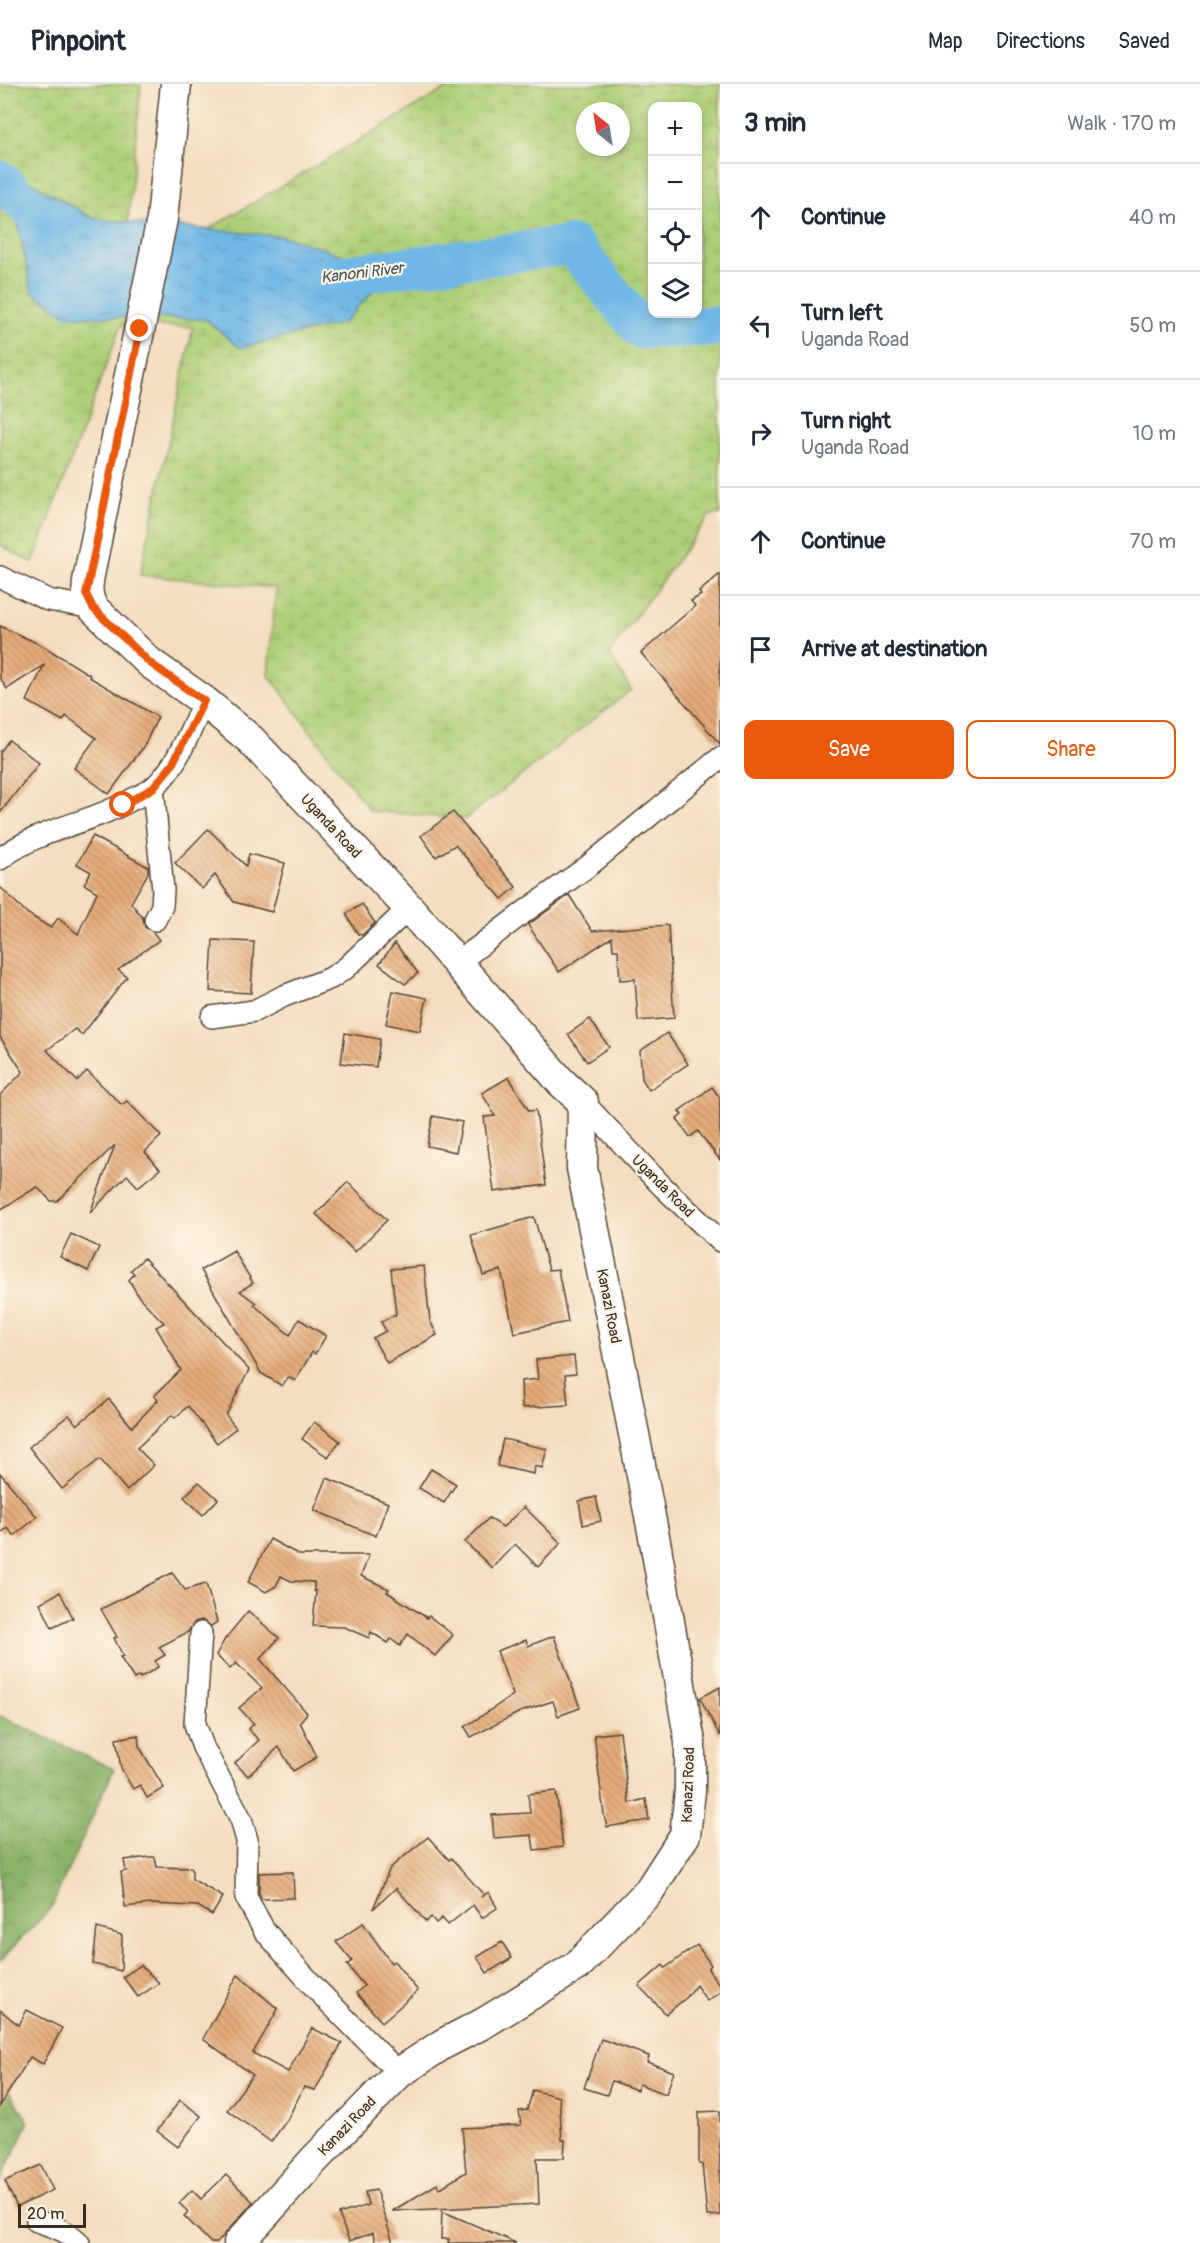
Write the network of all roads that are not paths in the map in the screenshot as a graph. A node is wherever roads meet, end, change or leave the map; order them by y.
1 (176, 84) edge
2 (0, 577) edge
3 (93, 608) junction
4 (204, 701) junction
5 (720, 758) edge
6 (153, 788) junction
7 (0, 859) edge
8 (409, 908) junction
9 (156, 921) dead end
10 (457, 963) junction
11 (212, 1017) dead end
12 (583, 1102) junction
13 (720, 1241) edge
14 (201, 1633) dead end
15 (399, 2073) junction
16 (37, 2221) dead end
17 (79, 2243) edge
18 (239, 2243) edge

1 - 3 main road
2 - 3 street
3 - 4 main road, Uganda Road
4 - 6 street
4 - 8 main road, Uganda Road
5 - 10 street
6 - 7 street
6 - 9 street
8 - 10 main road, Uganda Road
8 - 11 street
10 - 12 main road, Uganda Road
12 - 13 street, Uganda Road
12 - 15 main road, Kanazi Road
14 - 15 street
15 - 18 main road, Kanazi Road
16 - 17 street

